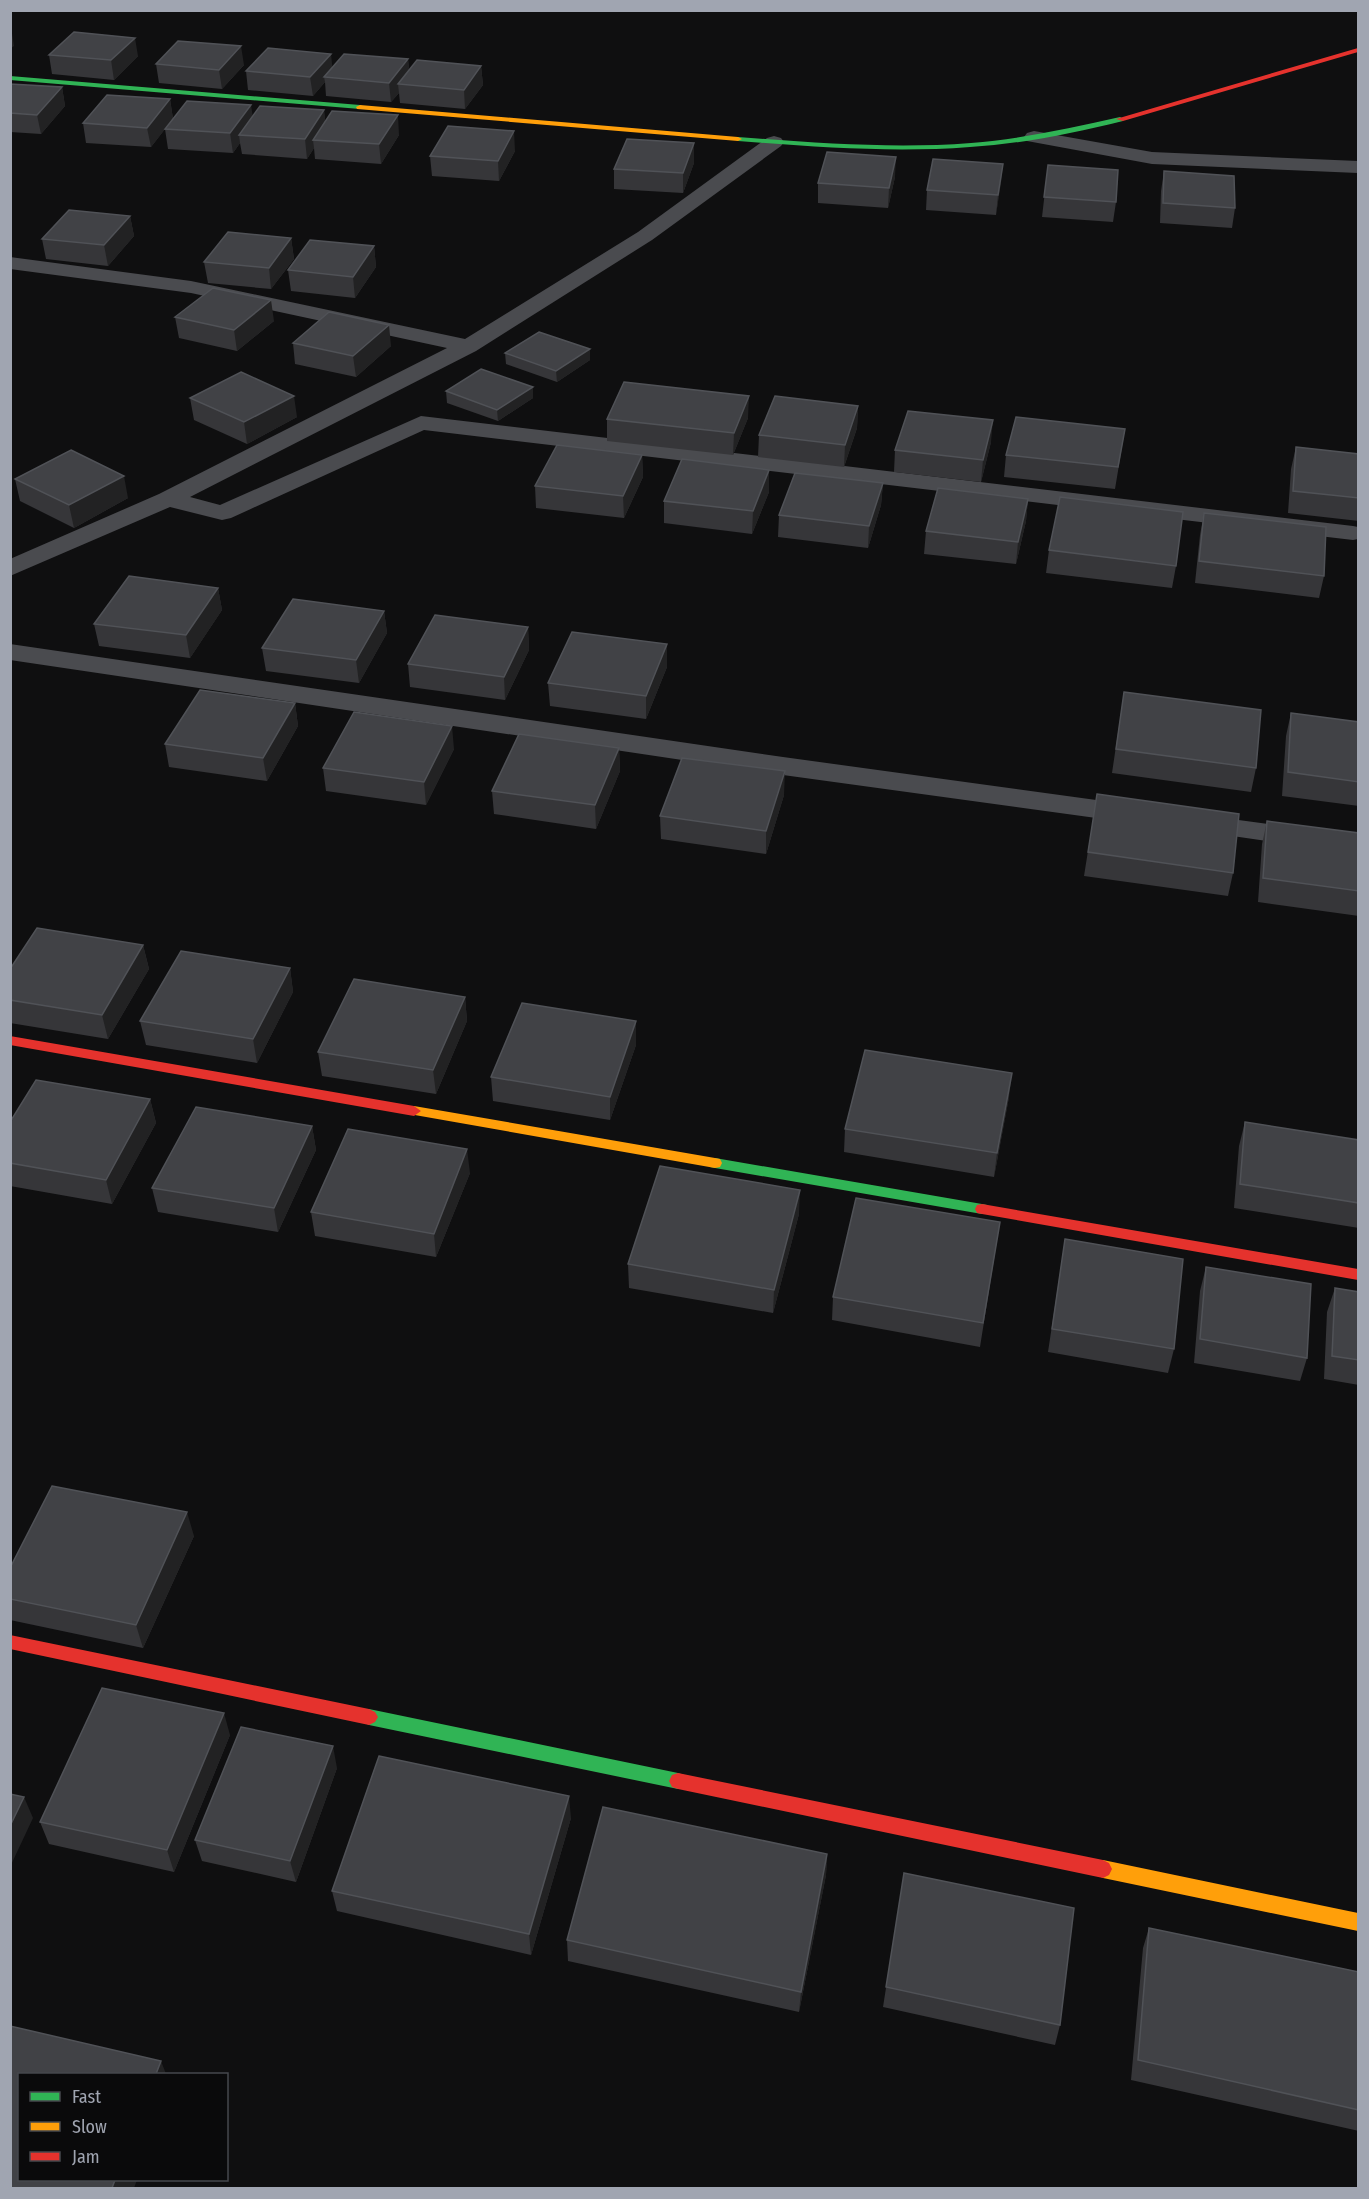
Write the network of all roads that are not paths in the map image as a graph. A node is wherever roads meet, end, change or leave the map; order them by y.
1 (1359, 50) edge
2 (10, 78) edge
3 (1034, 137) junction
4 (774, 142) junction
5 (1359, 167) edge
6 (10, 263) edge
7 (468, 346) junction
8 (168, 499) junction
9 (1353, 533) dead end
10 (10, 569) edge
11 (10, 652) edge
12 (1359, 845) edge
13 (10, 1040) edge
14 (1359, 1275) edge
15 (10, 1642) edge
16 (1359, 1922) edge

1 - 3 street
2 - 4 street
3 - 4 street
3 - 5 street
4 - 7 street
6 - 7 street
7 - 8 street
8 - 9 street
8 - 10 street
11 - 12 street
13 - 14 street
15 - 16 street

